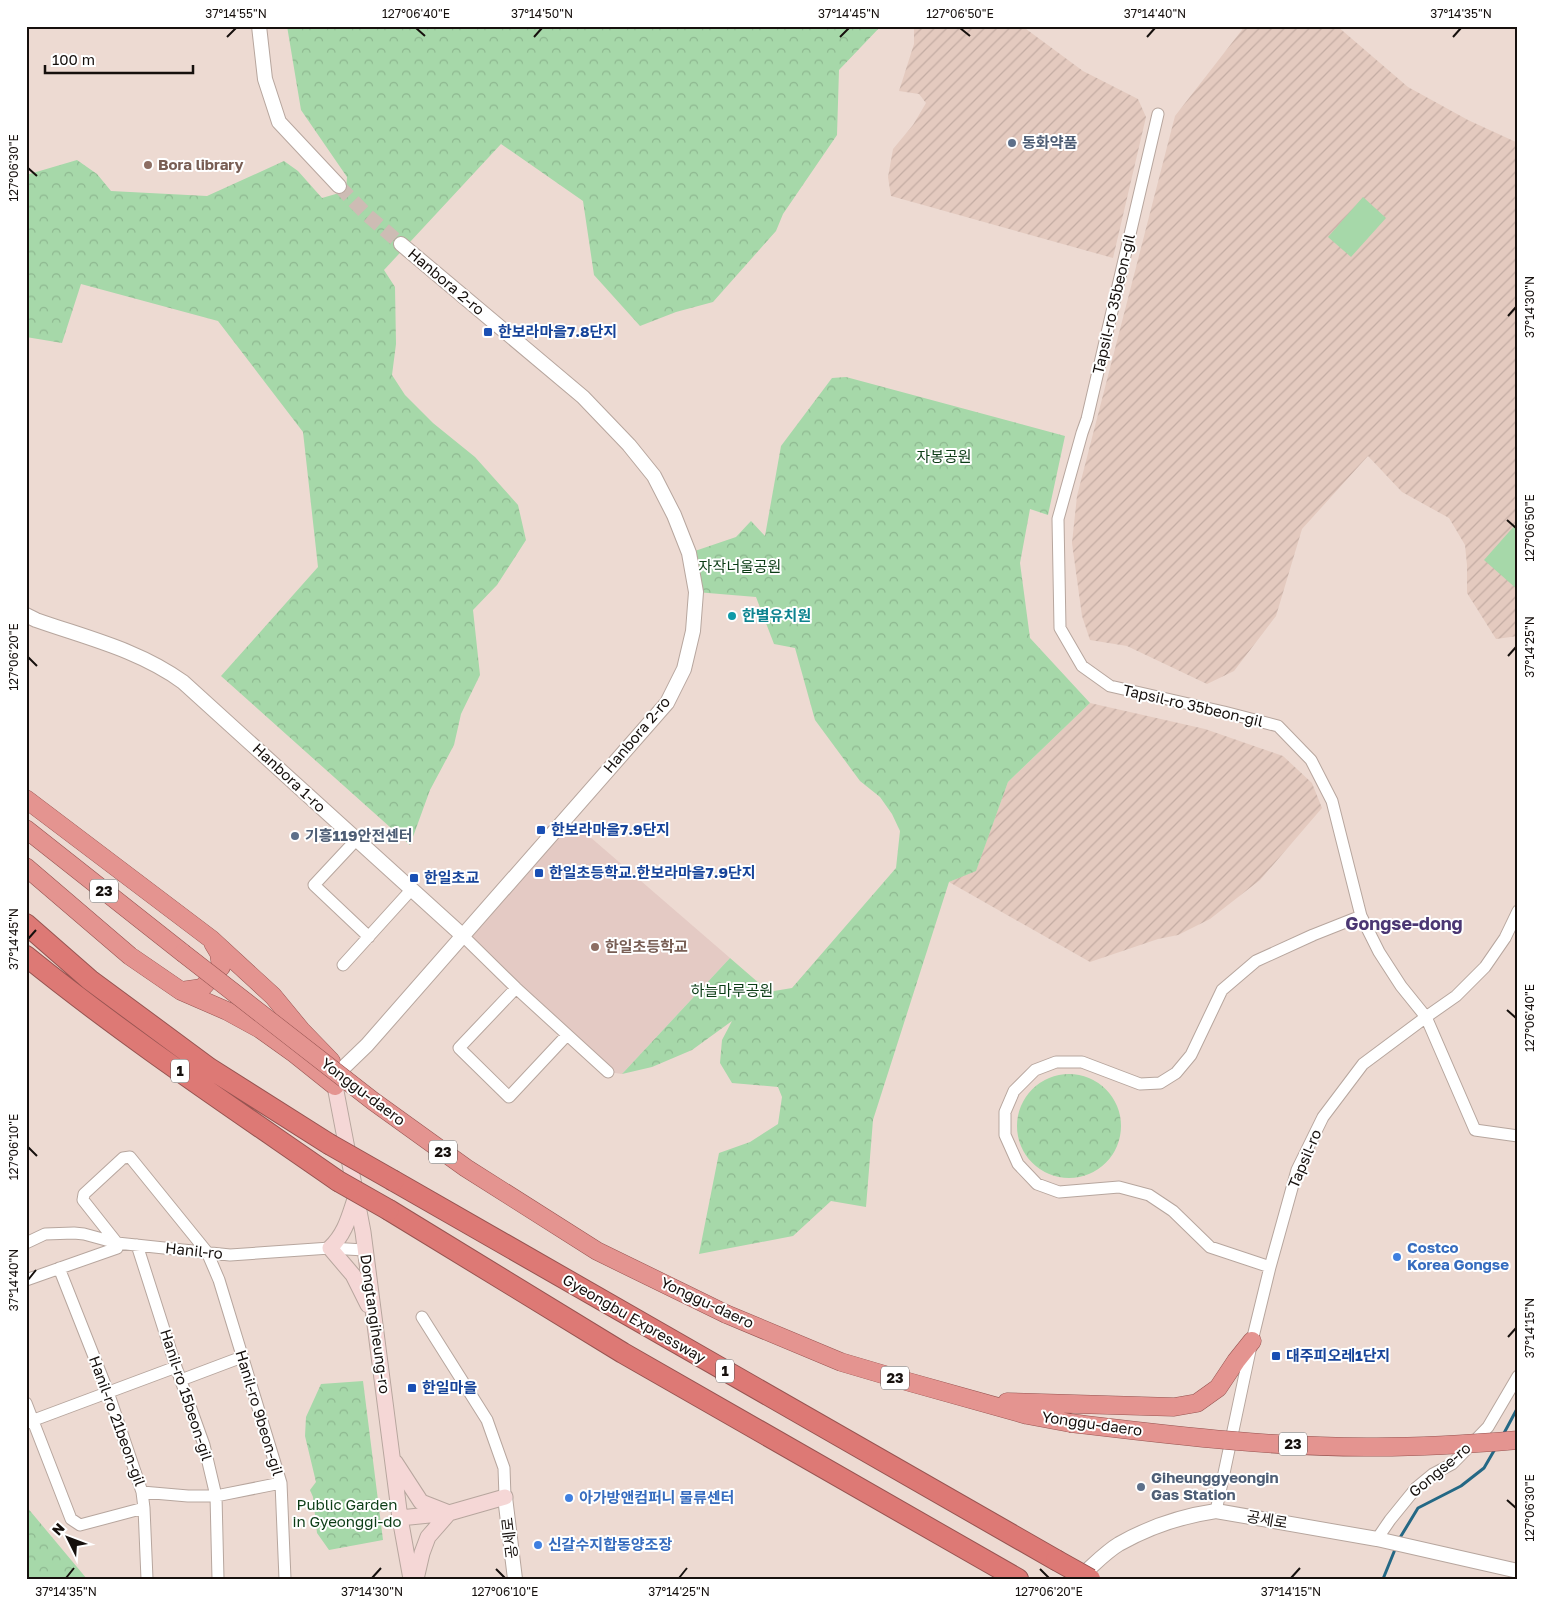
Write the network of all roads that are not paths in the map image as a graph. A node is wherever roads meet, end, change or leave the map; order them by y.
1 (259, 26) edge
2 (1158, 114) dead end
3 (339, 186) tunnel mouth
4 (401, 244) tunnel mouth
5 (26, 615) edge
6 (26, 799) edge
7 (26, 830) edge
8 (356, 840) junction
9 (26, 867) edge
10 (411, 890) junction
11 (1518, 912) edge
12 (1361, 916) junction
13 (26, 924) edge
14 (462, 935) junction
15 (369, 937) junction
16 (211, 938) junction
17 (26, 956) edge
18 (343, 965) dead end
19 (516, 988) junction
20 (181, 991) junction
21 (1426, 1017) junction
22 (567, 1035) junction
23 (608, 1072) dead end
24 (337, 1079) junction
25 (1518, 1136) edge
26 (356, 1197) junction
27 (117, 1242) junction
28 (26, 1243) edge
29 (137, 1245) junction
30 (330, 1248) junction
31 (364, 1250) junction
32 (207, 1252) junction
33 (1270, 1267) junction
34 (60, 1268) junction
35 (26, 1280) edge
36 (374, 1317) junction
37 (422, 1317) dead end
38 (1252, 1341) junction
39 (242, 1357) junction
40 (176, 1368) junction
41 (1518, 1376) edge
42 (181, 1380) junction
43 (108, 1392) junction
44 (979, 1401) junction
45 (26, 1403) edge
46 (29, 1422) edge
47 (1518, 1440) edge
48 (392, 1458) junction
49 (282, 1483) junction
50 (142, 1492) junction
51 (216, 1496) junction
52 (505, 1497) junction
53 (144, 1508) junction
54 (1216, 1511) junction
55 (449, 1513) junction
56 (400, 1518) junction
57 (1381, 1540) junction
58 (1518, 1571) edge
59 (147, 1579) edge
60 (218, 1579) edge
61 (286, 1579) edge
62 (411, 1579) edge
63 (416, 1579) edge
64 (515, 1579) edge
65 (1018, 1579) edge
66 (1077, 1579) edge
67 (1090, 1579) edge

1 - 3 street
2 - 12 street, Tapsil-ro 35beon-gil
4 - 14 street, Hanbora 2-ro
5 - 8 street, Hanbora 1-ro
6 - 16 highway
7 - 44 highway, Yonggu-daero / 23, bridge
8 - 10 street, Hanbora 1-ro
8 - 15 street
9 - 20 highway
10 - 14 street, Hanbora 1-ro
10 - 15 street
11 - 21 street, Tapsil-ro
12 - 21 street, Tapsil-ro 35beon-gil
12 - 33 street
13 - 67 highway, Gyeongbu Expressway / 1, bridge
14 - 19 street, Hanbora 1-ro
14 - 24 street, Hanbora 2-ro
15 - 18 street
16 - 20 highway
16 - 24 highway
17 - 65 highway, 1, bridge
19 - 22 street, Hanbora 1-ro
19 - 22 street
20 - 24 highway
21 - 25 street, Tapsil-ro 35beon-gil
21 - 33 street, Tapsil-ro
22 - 23 street, Hanbora 1-ro
24 - 26 main road, Dongtangiheung-ro
26 - 30 main road
26 - 31 main road, Dongtangiheung-ro
27 - 28 street, Hanil-ro
27 - 29 street, Hanil-ro
27 - 32 street, Hanil-ro 9beon-gil
27 - 34 street
29 - 32 street, Hanil-ro
29 - 40 street, Hanil-ro 15beon-gil
30 - 31 street, Hanil-ro
30 - 32 street, Hanil-ro
30 - 36 main road
31 - 36 main road, Dongtangiheung-ro
32 - 39 street, Hanil-ro 9beon-gil
33 - 38 street, Tapsil-ro
34 - 35 street
34 - 43 street, Hanil-ro 21beon-gil
36 - 48 main road, Dongtangiheung-ro
37 - 52 street
38 - 44 highway
38 - 54 street, Tapsil-ro
39 - 42 street
39 - 49 street, Hanil-ro 9beon-gil
40 - 42 street, Hanil-ro 15beon-gil
40 - 43 street
41 - 57 street, Gongse-ro
42 - 51 street, Hanil-ro 15beon-gil
43 - 46 street
43 - 50 street, Hanil-ro 21beon-gil
44 - 47 highway, Yonggu-daero / 23, bridge
45 - 46 street
46 - 53 street
48 - 55 main road
48 - 56 main road, Dongtangiheung-ro
49 - 51 street
49 - 61 street, Hanil-ro 9beon-gil
50 - 51 street
50 - 53 street, Hanil-ro 21beon-gil
51 - 60 street, Hanil-ro 15beon-gil
52 - 55 main road
52 - 64 street, 공세로
53 - 59 street, Hanil-ro 21beon-gil
54 - 57 street, 공세로
54 - 66 street, 공세로
55 - 56 main road
55 - 63 main road
56 - 62 main road, Dongtangiheung-ro
57 - 58 street, 공세로

